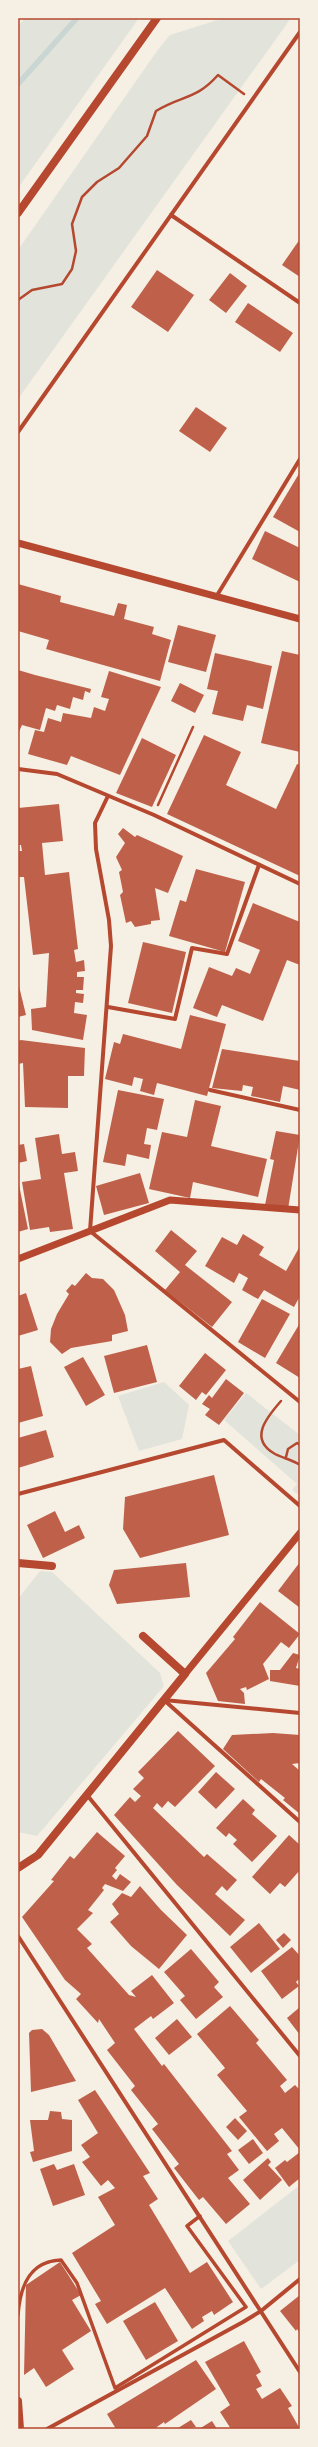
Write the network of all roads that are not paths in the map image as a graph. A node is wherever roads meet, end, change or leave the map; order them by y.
1 (157, 18) edge
2 (300, 32) edge
3 (18, 213) edge
4 (171, 215) junction
5 (300, 303) edge
6 (18, 432) edge
7 (300, 459) edge
8 (18, 543) edge
9 (216, 598) junction
10 (300, 620) edge
11 (18, 769) edge
12 (108, 796) junction
13 (259, 865) junction
14 (300, 884) edge
15 (108, 1007) junction
16 (210, 1090) dead end
17 (300, 1110) edge
18 (300, 1210) edge
19 (90, 1232) junction
20 (18, 1259) edge
21 (300, 1402) edge
22 (18, 1494) edge
23 (300, 1506) edge
24 (300, 1533) edge
25 (18, 1563) edge
26 (52, 1566) dead end
27 (143, 1636) dead end
28 (185, 1674) junction
29 (164, 1700) junction
30 (300, 1713) edge
31 (87, 1794) junction
32 (300, 1822) edge
33 (18, 1868) edge
34 (18, 1936) edge
35 (300, 2056) edge
36 (200, 2216) junction
37 (300, 2279) edge
38 (261, 2311) junction
39 (18, 2315) edge
40 (300, 2372) edge
41 (18, 2402) edge
42 (20, 2429) edge
43 (47, 2429) edge

1 - 3 main road
2 - 4 street
4 - 5 street
4 - 6 street
7 - 9 street
8 - 9 street
9 - 10 street
11 - 12 street
12 - 13 street
12 - 15 street
13 - 14 street
13 - 15 street
15 - 19 street
16 - 17 street
18 - 19 street
19 - 20 street
19 - 21 street
22 - 23 street
24 - 28 street
25 - 26 main road
27 - 28 main road
28 - 29 main road
29 - 30 street
29 - 31 main road
29 - 32 street
31 - 33 main road
31 - 35 street
34 - 36 street
36 - 38 street
36 - 39 street
37 - 38 street
38 - 40 street
38 - 43 street
41 - 42 main road

